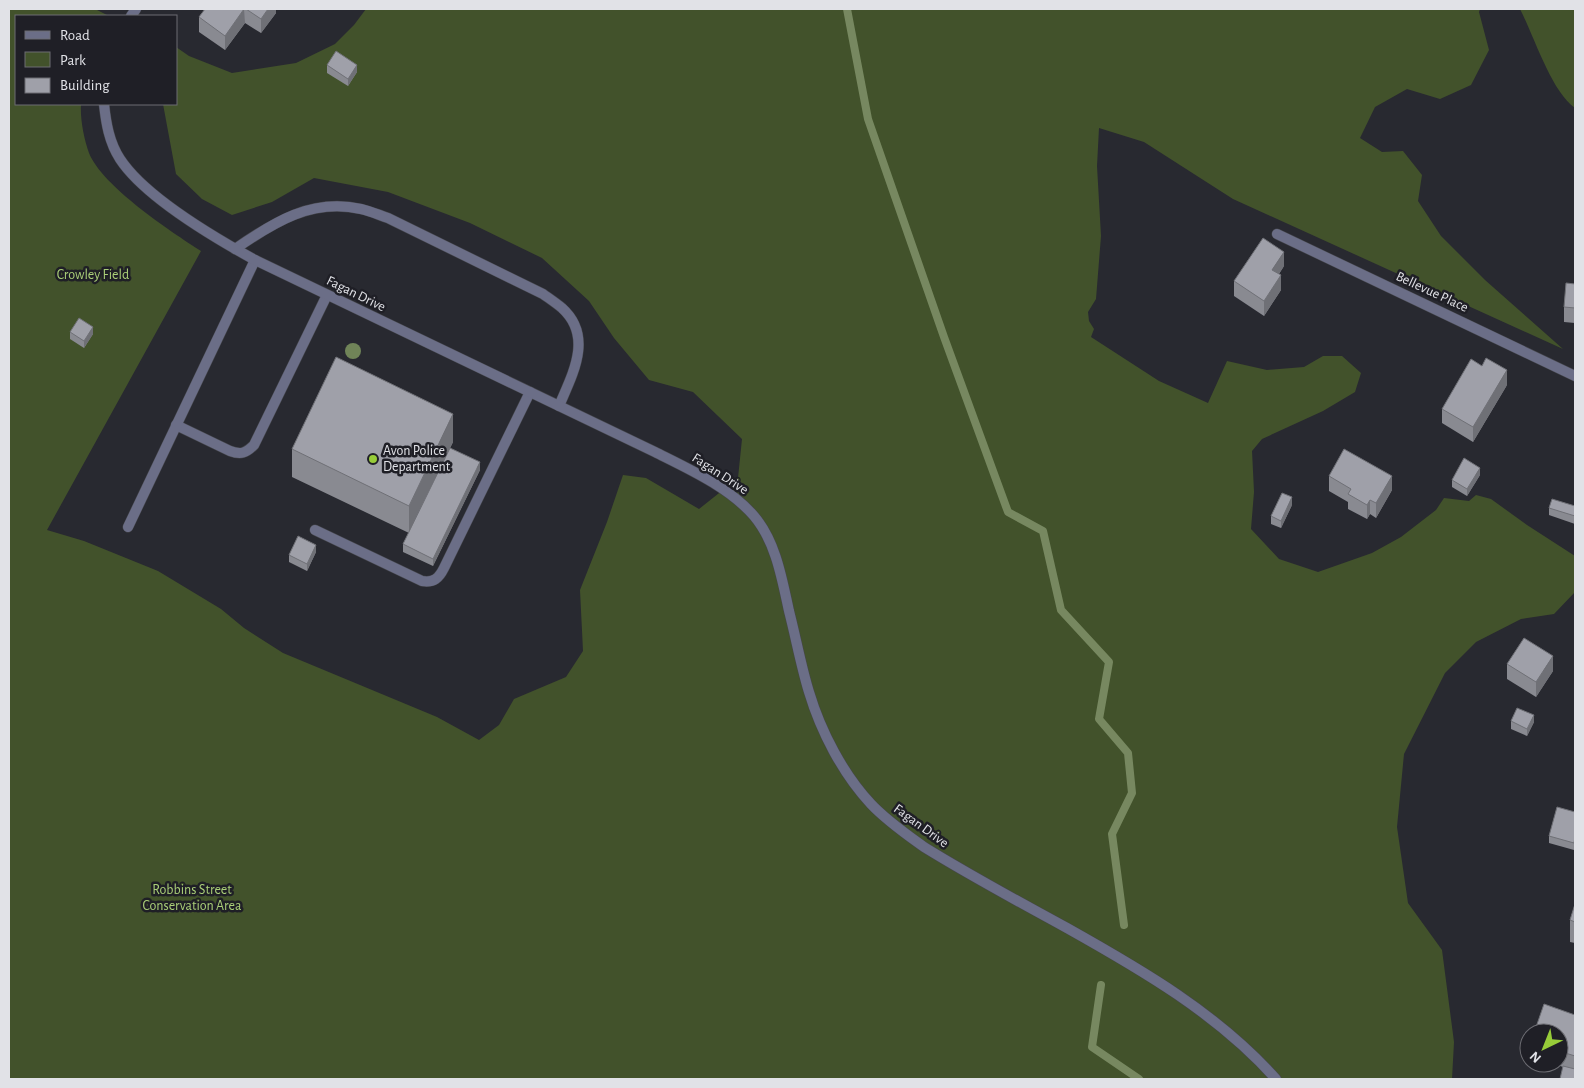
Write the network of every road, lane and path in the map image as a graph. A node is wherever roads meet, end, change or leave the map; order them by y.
1 (104, 105) edge
2 (1277, 234) dead end
3 (235, 249) junction
4 (255, 260) junction
5 (327, 295) junction
6 (1575, 376) edge
7 (530, 392) junction
8 (560, 406) junction
9 (176, 425) junction
10 (128, 527) dead end
11 (315, 530) dead end
12 (1276, 1079) edge

1 - 3 street, Fagan Drive
2 - 6 street, Bellevue Place
3 - 4 street, Fagan Drive
3 - 8 street
4 - 5 street, Fagan Drive
4 - 9 street
5 - 7 street, Fagan Drive
5 - 9 street
7 - 8 street, Fagan Drive
7 - 11 street
8 - 12 street, Fagan Drive
9 - 10 street

